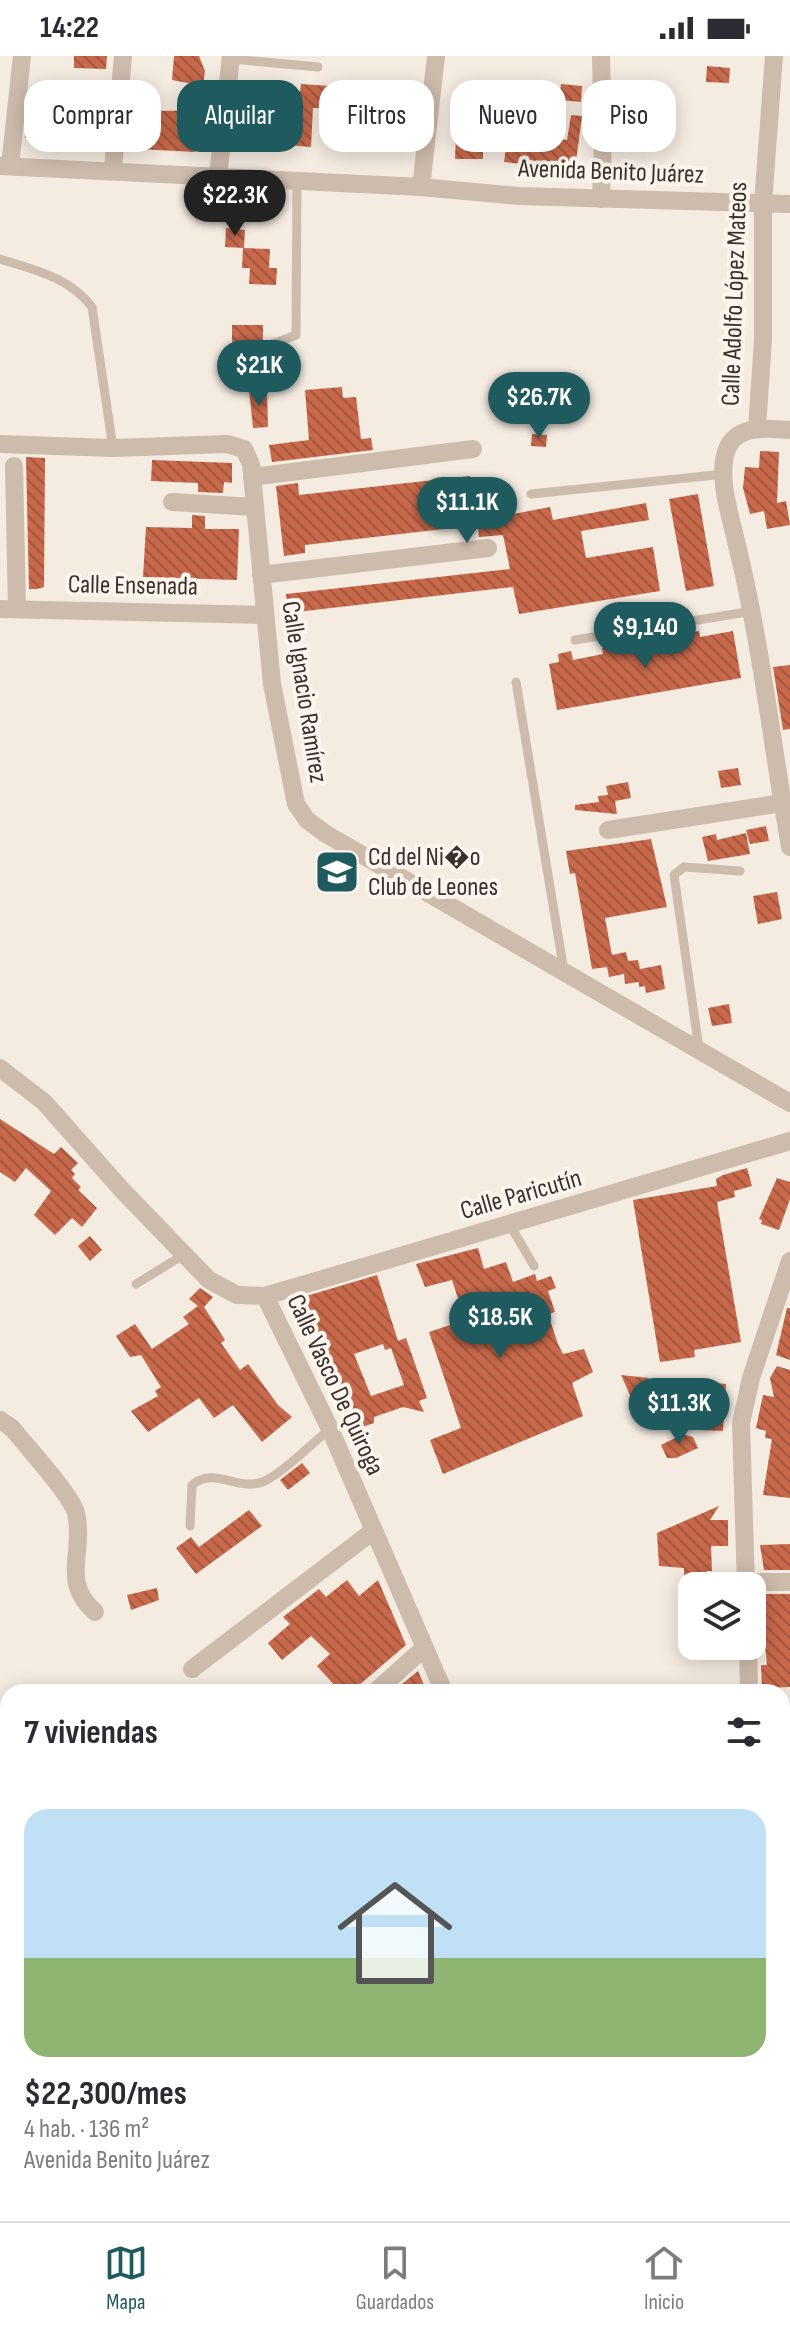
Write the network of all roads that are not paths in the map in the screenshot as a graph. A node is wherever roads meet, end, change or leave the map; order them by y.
1 (22, 56) edge
2 (123, 56) edge
3 (436, 56) edge
4 (601, 56) edge
5 (774, 56) edge
6 (231, 58) edge
7 (318, 67) dead end
8 (5, 166) edge
9 (113, 169) junction
10 (218, 177) junction
11 (297, 181) junction
12 (421, 187) junction
13 (601, 199) junction
14 (763, 203) junction
15 (790, 204) edge
16 (0, 259) edge
17 (259, 349) dead end
18 (757, 428) junction
19 (790, 430) edge
20 (0, 444) edge
21 (113, 448) junction
22 (473, 449) dead end
23 (14, 466) dead end
24 (725, 474) junction
25 (252, 477) junction
26 (531, 494) dead end
27 (172, 502) dead end
28 (255, 507) junction
29 (488, 548) dead end
30 (261, 575) junction
31 (8, 609) edge
32 (753, 611) junction
33 (264, 615) junction
34 (575, 640) dead end
35 (516, 682) dead end
36 (782, 803) junction
37 (608, 830) dead end
38 (790, 847) edge
39 (740, 871) dead end
40 (564, 971) junction
41 (699, 1049) junction
42 (0, 1068) edge
43 (790, 1103) edge
44 (790, 1141) edge
45 (510, 1225) junction
46 (185, 1254) junction
47 (790, 1261) edge
48 (534, 1266) dead end
49 (136, 1284) dead end
50 (265, 1296) junction
51 (0, 1420) edge
52 (330, 1429) junction
53 (190, 1526) dead end
54 (373, 1531) junction
55 (746, 1572) edge
56 (790, 1582) edge
57 (766, 1583) edge
58 (95, 1612) dead end
59 (424, 1648) junction
60 (748, 1660) edge
61 (192, 1669) dead end
62 (384, 1684) edge
63 (440, 1684) edge
64 (749, 1684) edge

1 - 8 street
2 - 9 street
3 - 12 street
4 - 13 street
5 - 14 street, Calle Adolfo López Mateos
6 - 7 lane
6 - 10 street
8 - 9 street, Avenida Benito Juárez
9 - 10 street, Avenida Benito Juárez
10 - 11 street, Avenida Benito Juárez
11 - 12 street, Avenida Benito Juárez
11 - 17 lane
12 - 13 street, Avenida Benito Juárez
13 - 14 street, Avenida Benito Juárez
14 - 15 street, Avenida Benito Juárez
14 - 18 street, Calle Adolfo López Mateos
16 - 21 lane
18 - 19 street
18 - 24 street, Calle Adolfo López Mateos
20 - 21 street, Calle Ignacio Ramírez
21 - 25 street, Calle Ignacio Ramírez
22 - 25 street
23 - 31 street
24 - 26 lane
24 - 32 street, Calle Adolfo López Mateos
25 - 28 street, Calle Ignacio Ramírez
27 - 28 street
28 - 30 street, Calle Ignacio Ramírez
29 - 30 street
30 - 33 street, Calle Ignacio Ramírez
31 - 33 street, Calle Ensenada
32 - 34 lane
32 - 36 street, Calle Adolfo López Mateos
33 - 40 street, Calle Ignacio Ramírez
35 - 40 lane
36 - 37 street
36 - 38 street, Calle Adolfo López Mateos
39 - 41 lane
40 - 41 street, Calle Ignacio Ramírez
41 - 43 street, Calle Ignacio Ramírez
42 - 46 street, Calle Vasco De Quiroga
44 - 45 street, Calle Paricutín
45 - 48 lane
45 - 50 street, Calle Paricutín
46 - 49 lane
46 - 50 street, Calle Vasco De Quiroga
47 - 55 street
50 - 52 street, Calle Vasco De Quiroga
51 - 58 street
52 - 53 lane
52 - 54 street, Calle Vasco De Quiroga
54 - 59 street, Calle Vasco De Quiroga
54 - 61 street
56 - 57 street
59 - 62 street
59 - 63 street, Calle Vasco De Quiroga
60 - 64 street

